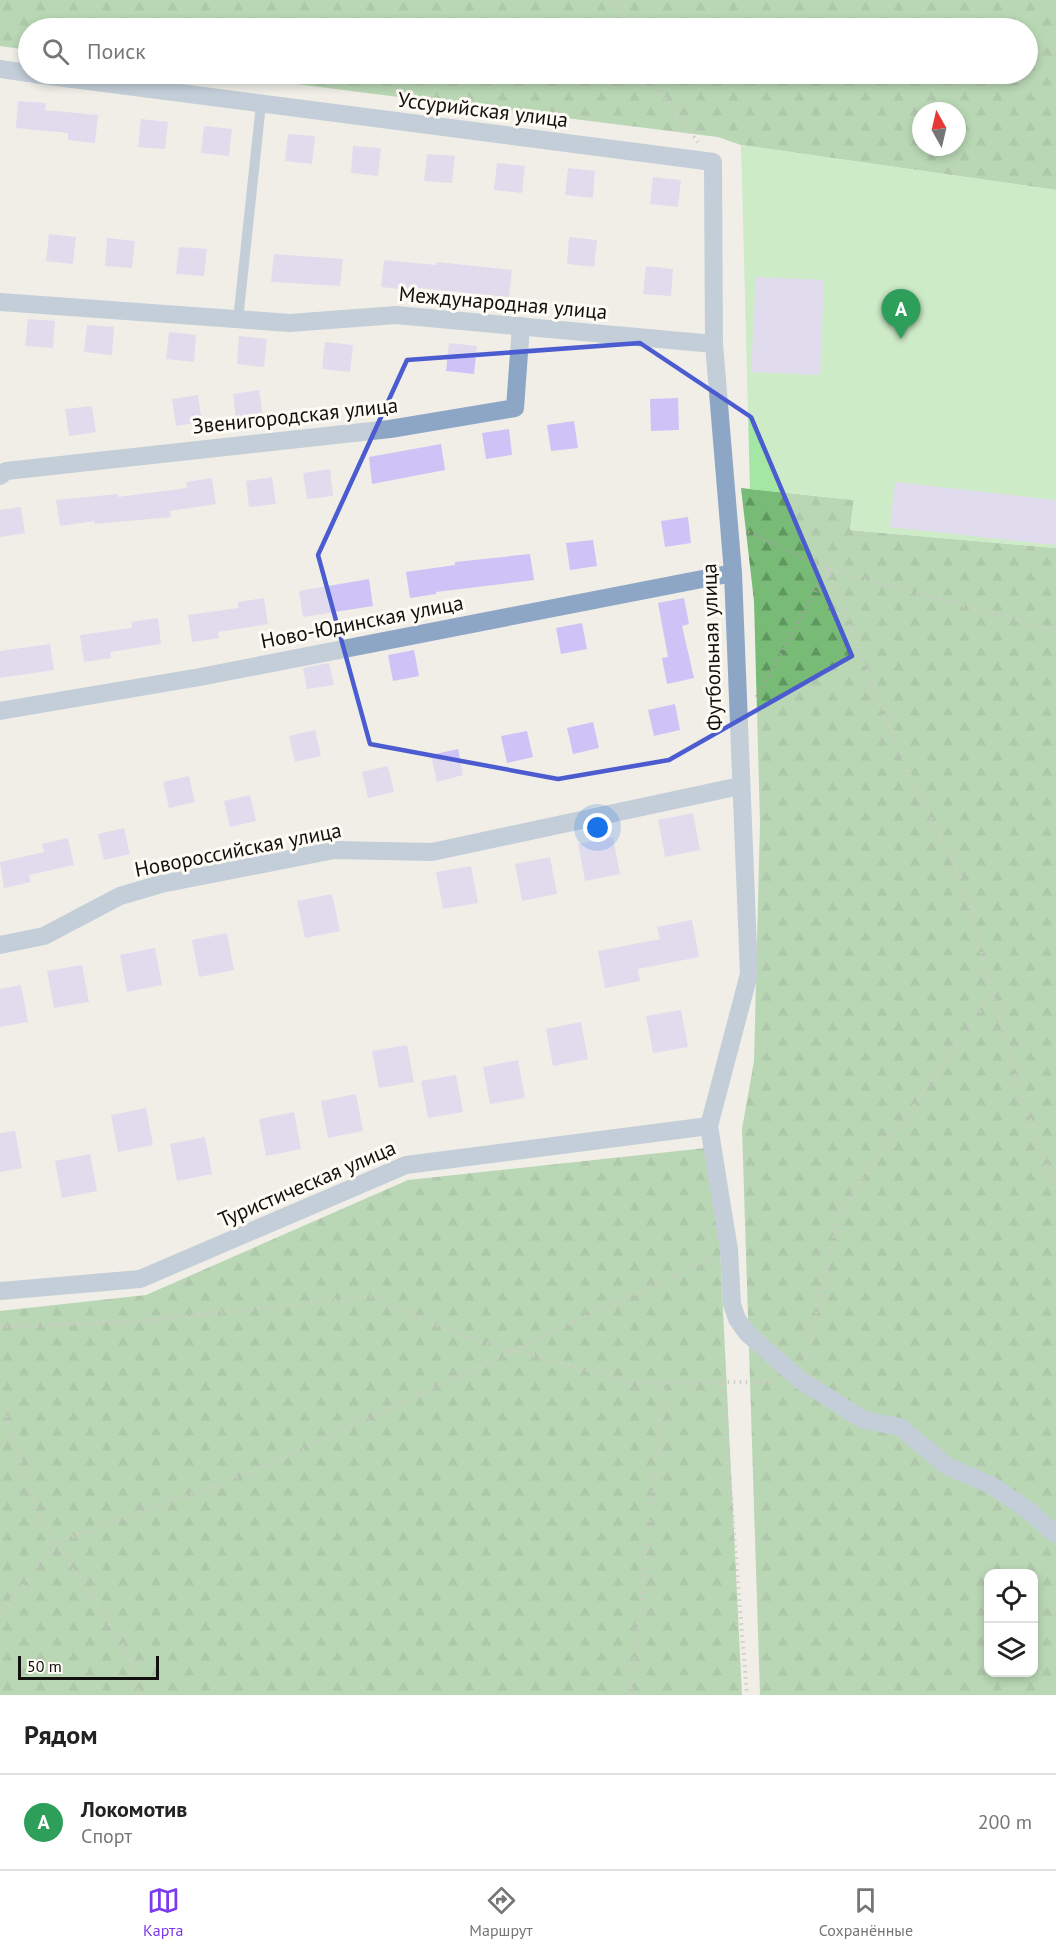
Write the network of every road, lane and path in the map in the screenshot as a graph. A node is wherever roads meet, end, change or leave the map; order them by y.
1 (616, 0) edge
2 (624, 18) edge
3 (0, 69) edge
4 (18, 72) edge
5 (110, 84) edge
6 (654, 84) edge
7 (261, 104) junction
8 (713, 162) junction
9 (0, 302) edge
10 (238, 320) junction
11 (521, 326) junction
12 (714, 344) junction
13 (0, 476) edge
14 (728, 523) junction
15 (827, 569) junction
16 (733, 573) junction
17 (1056, 630) edge
18 (755, 701) dead end
19 (0, 711) edge
20 (740, 786) junction
21 (1, 940) edge
22 (993, 992) junction
23 (709, 1126) junction
24 (1056, 1189) edge
25 (729, 1250) junction
26 (0, 1291) edge
27 (0, 1327) edge
28 (510, 1350) junction
29 (800, 1380) junction
30 (664, 1383) junction
31 (722, 1384) junction
32 (0, 1406) edge
33 (1056, 1534) edge
34 (56, 1543) junction
35 (0, 1614) edge
36 (140, 1695) edge
37 (631, 1695) edge
38 (747, 1695) edge

1 - 2 path
3 - 4 street
5 - 7 street, Уссурийская улица
6 - 8 path
7 - 8 street, Уссурийская улица
7 - 10 lane
8 - 12 street, Футбольная улица
9 - 10 street, Международная улица
10 - 11 street, Международная улица
11 - 12 street, Международная улица
11 - 13 street, Звенигородская улица
12 - 14 street, Футбольная улица
14 - 15 path
14 - 16 street, Футбольная улица
15 - 17 path
15 - 18 path
15 - 22 path
16 - 19 street, Ново-Юдинская улица
16 - 20 street, Футбольная улица
20 - 21 street, Новороссийская улица
20 - 23 street, Футбольная улица
22 - 24 path
22 - 29 path
23 - 25 street
23 - 26 street, Туристическая улица
25 - 28 path
25 - 29 street
27 - 28 path
28 - 30 path
28 - 34 path
29 - 31 path
29 - 33 street
30 - 31 path
30 - 37 path
31 - 38 path
32 - 34 path
34 - 35 path
34 - 36 path

